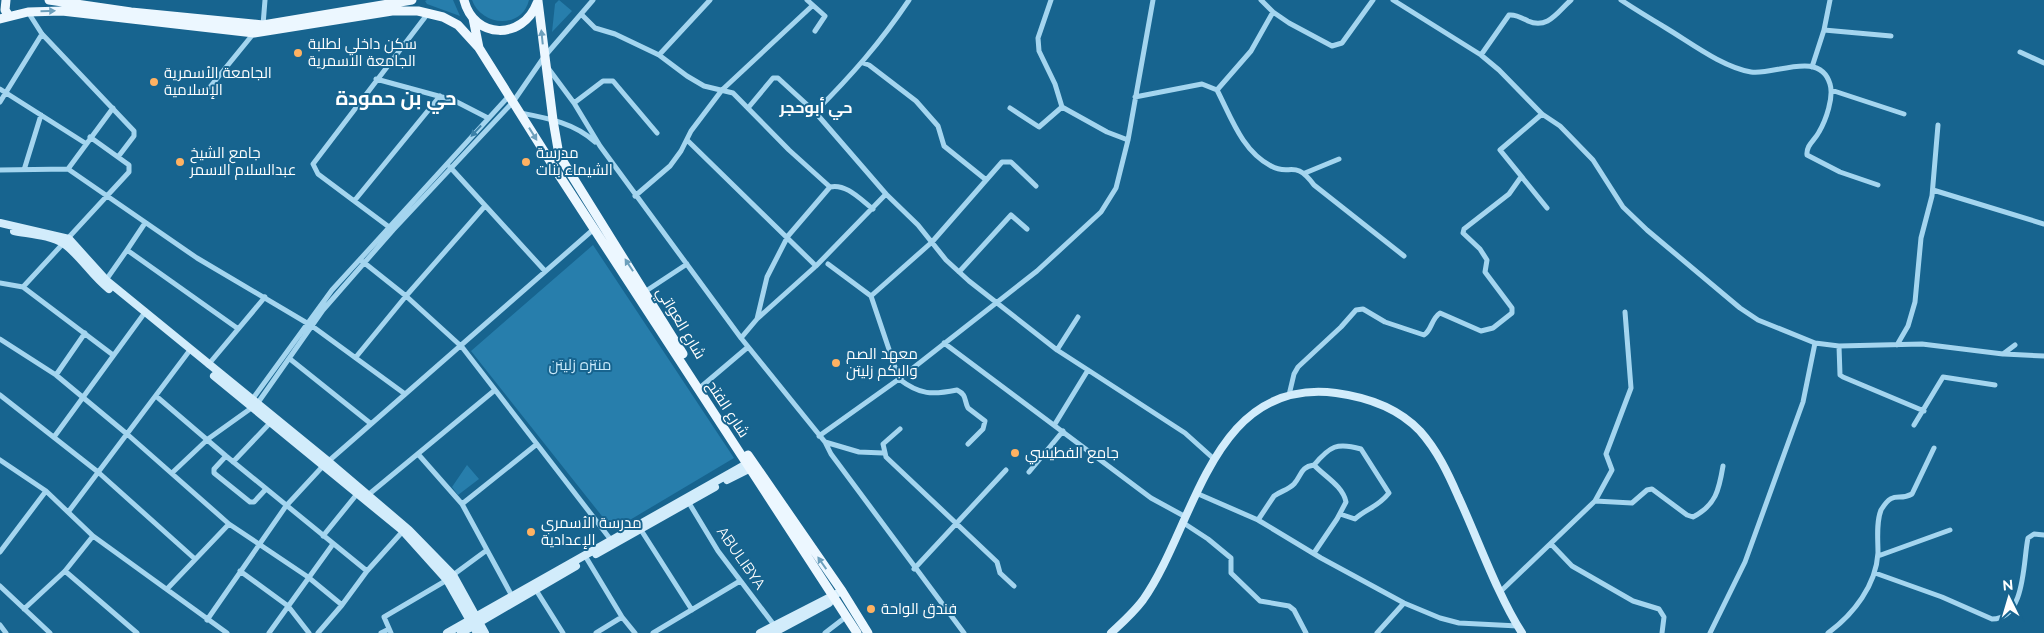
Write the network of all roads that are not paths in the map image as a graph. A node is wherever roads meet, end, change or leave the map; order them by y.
1 (6, 0) edge
2 (49, 0) edge
3 (265, 0) edge
4 (412, 0) edge
5 (464, 0) edge
6 (539, 0) edge
7 (593, 0) edge
8 (710, 0) edge
9 (807, 0) edge
10 (909, 0) edge
11 (1051, 0) edge
12 (1154, 0) edge
13 (1261, 0) edge
14 (1373, 0) edge
15 (1393, 0) edge
16 (1571, 0) edge
17 (1621, 0) edge
18 (1830, 0) edge
19 (396, 2) edge
20 (812, 6) junction
21 (28, 12) junction
22 (429, 12) junction
23 (1274, 12) junction
24 (581, 14) junction
25 (130, 15) junction
26 (4, 18) edge
27 (476, 22) junction
28 (263, 25) junction
29 (458, 25) junction
30 (1824, 30) junction
31 (815, 31) dead end
32 (254, 33) junction
33 (42, 34) junction
34 (1891, 36) dead end
35 (480, 48) junction
36 (2020, 52) dead end
37 (659, 55) junction
38 (1481, 55) junction
39 (545, 62) junction
40 (2044, 62) edge
41 (863, 63) junction
42 (1812, 66) junction
43 (376, 79) junction
44 (210, 87) dead end
45 (0, 89) edge
46 (722, 90) junction
47 (1217, 90) junction
48 (1831, 90) junction
49 (6, 93) junction
50 (440, 96) junction
51 (1135, 97) junction
52 (511, 99) junction
53 (0, 102) edge
54 (574, 103) junction
55 (1062, 107) junction
56 (113, 108) junction
57 (748, 108) junction
58 (1010, 108) dead end
59 (815, 112) junction
60 (520, 113) junction
61 (1542, 114) junction
62 (1904, 114) dead end
63 (41, 115) junction
64 (488, 118) junction
65 (553, 120) junction
66 (1938, 125) dead end
67 (657, 134) dead end
68 (90, 137) junction
69 (687, 140) junction
70 (1128, 140) junction
71 (85, 143) junction
72 (600, 146) junction
73 (118, 157) junction
74 (1339, 159) dead end
75 (446, 163) junction
76 (451, 168) junction
77 (68, 169) junction
78 (0, 170) edge
79 (24, 170) junction
80 (1306, 173) junction
81 (1521, 177) junction
82 (985, 179) junction
83 (1878, 185) dead end
84 (830, 186) junction
85 (1036, 186) dead end
86 (1933, 190) junction
87 (886, 194) junction
88 (106, 195) junction
89 (635, 196) junction
90 (355, 200) junction
91 (485, 206) junction
92 (1547, 208) dead end
93 (872, 209) junction
94 (0, 223) edge
95 (145, 223) junction
96 (2044, 224) edge
97 (389, 227) junction
98 (0, 228) edge
99 (595, 228) junction
100 (1027, 229) dead end
101 (788, 236) junction
102 (67, 241) junction
103 (932, 242) junction
104 (127, 250) junction
105 (1404, 256) dead end
106 (362, 261) junction
107 (687, 264) junction
108 (828, 264) dead end
109 (816, 266) junction
110 (545, 271) junction
111 (959, 272) junction
112 (106, 280) junction
113 (0, 283) edge
114 (23, 288) junction
115 (646, 291) junction
116 (406, 296) junction
117 (871, 296) junction
118 (265, 297) junction
119 (995, 303) junction
120 (1625, 312) dead end
121 (144, 313) junction
122 (1078, 317) dead end
123 (757, 319) junction
124 (310, 324) junction
125 (237, 328) junction
126 (85, 333) junction
127 (741, 338) junction
128 (0, 339) edge
129 (944, 343) junction
130 (1815, 343) junction
131 (1897, 345) junction
132 (2016, 345) dead end
133 (1839, 346) junction
134 (462, 347) junction
135 (748, 347) junction
136 (1057, 350) junction
137 (188, 352) junction
138 (2003, 354) junction
139 (113, 355) junction
140 (2044, 356) edge
141 (356, 357) junction
142 (290, 359) junction
143 (208, 364) junction
144 (1088, 370) junction
145 (56, 376) junction
146 (899, 380) junction
147 (1995, 385) dead end
148 (702, 386) junction
149 (495, 390) junction
150 (405, 394) junction
151 (0, 395) edge
152 (1289, 395) junction
153 (156, 396) junction
154 (84, 397) junction
155 (251, 406) junction
156 (1924, 411) junction
157 (270, 423) junction
158 (370, 424) junction
159 (1055, 424) junction
160 (1914, 426) dead end
161 (900, 429) dead end
162 (1063, 431) junction
163 (127, 434) junction
164 (819, 436) junction
165 (54, 437) junction
166 (208, 439) junction
167 (825, 442) junction
168 (537, 444) junction
169 (968, 444) dead end
170 (1934, 448) dead end
171 (883, 453) junction
172 (418, 454) junction
173 (226, 456) junction
174 (1214, 459) junction
175 (0, 460) edge
176 (233, 462) junction
177 (326, 463) junction
178 (751, 465) junction
179 (1314, 465) junction
180 (1722, 466) dead end
181 (1006, 470) dead end
182 (98, 472) junction
183 (173, 472) junction
184 (1029, 472) dead end
185 (266, 489) junction
186 (46, 491) junction
187 (1195, 492) junction
188 (356, 494) junction
189 (368, 495) junction
190 (1595, 502) junction
191 (689, 503) junction
192 (462, 504) junction
193 (286, 506) junction
194 (68, 511) junction
195 (1340, 514) junction
196 (1183, 519) junction
197 (1258, 520) junction
198 (229, 524) junction
199 (958, 524) junction
200 (641, 530) junction
201 (1950, 530) dead end
202 (403, 531) junction
203 (2044, 535) edge
204 (94, 536) junction
205 (323, 536) junction
206 (611, 540) junction
207 (258, 544) junction
208 (333, 544) junction
209 (1552, 544) junction
210 (487, 550) junction
211 (0, 552) edge
212 (1314, 554) junction
213 (1878, 556) junction
214 (195, 559) junction
215 (587, 560) junction
216 (914, 569) junction
217 (65, 571) junction
218 (240, 571) junction
219 (367, 572) junction
220 (1875, 573) junction
221 (308, 577) junction
222 (450, 578) junction
223 (740, 581) junction
224 (0, 586) edge
225 (1014, 586) dead end
226 (166, 589) junction
227 (536, 590) junction
228 (1501, 592) junction
229 (839, 595) junction
230 (512, 596) junction
231 (1404, 603) junction
232 (342, 605) junction
233 (288, 606) junction
234 (24, 609) junction
235 (692, 610) junction
236 (846, 616) junction
237 (622, 617) junction
238 (207, 620) junction
239 (475, 624) edge
240 (0, 625) edge
241 (774, 629) edge
242 (1520, 630) edge
243 (390, 631) edge
244 (6, 633) edge
245 (50, 633) edge
246 (137, 633) edge
247 (227, 633) edge
248 (269, 633) edge
249 (309, 633) edge
250 (318, 633) edge
251 (381, 633) edge
252 (447, 633) edge
253 (461, 633) edge
254 (485, 633) edge
255 (563, 633) edge
256 (596, 633) edge
257 (635, 633) edge
258 (653, 633) edge
259 (760, 633) edge
260 (825, 633) edge
261 (857, 633) edge
262 (868, 633) edge
263 (964, 633) edge
264 (1111, 633) edge
265 (1306, 633) edge
266 (1377, 633) edge
267 (1662, 633) edge
268 (1710, 633) edge
269 (1828, 633) edge

1 - 26 main road
2 - 25 main road
3 - 28 street
4 - 19 main road
5 - 27 main road
6 - 27 main road
39 -> 6 main road, شارع العواتي
7 - 24 street
8 - 37 street
9 - 20 street
10 - 41 street
11 - 55 street
12 - 51 street
13 - 23 street
14 - 23 street
15 - 38 street
16 - 38 street
17 - 42 street
18 - 30 street
19 - 28 main road
20 - 31 street
20 - 46 street
21 -> 25 main road
21 - 26 main road
21 - 33 street
22 - 29 main road
22 - 32 main road
22 - 43 street
23 - 47 street
24 - 37 street
24 - 39 street
25 - 28 main road
25 - 32 main road
27 - 29 main road
27 - 35 main road
29 - 35 main road
30 - 34 street
30 - 42 street
32 - 44 street
33 - 49 street
33 - 56 street
35 - 52 main road, شارع الفتح
36 - 40 street
37 - 46 street
38 - 61 street
39 - 52 street
39 - 54 street
39 - 65 main road, شارع العواتي
41 - 59 street
41 - 82 street
42 - 48 street
43 - 50 street
43 - 90 street
45 - 49 street
46 - 57 street
46 - 69 street
47 - 51 street
47 - 80 street
48 - 62 street
48 - 83 street
49 - 53 street
49 - 63 street
50 - 64 street
50 - 90 street
51 - 70 street
52 - 60 main road, شارع الفتح
52 - 64 street
52 - 76 street
54 - 67 street
54 - 72 street
55 - 58 street
55 - 70 street
56 - 68 street
56 - 73 street
57 - 59 street
57 - 84 street
59 - 87 street
60 - 65 street
60 -> 99 main road, شارع الفتح
61 - 81 street
61 - 130 street
63 - 71 street
63 - 79 street
64 -> 75 street
65 - 72 street
115 -> 65 main road, شارع العواتي
66 - 86 street
68 - 71 street
68 - 73 street
69 - 89 street
69 - 101 street
70 - 119 street
71 - 77 street
72 - 89 street
73 - 88 street
74 - 80 street
75 - 76 street
75 - 97 street
76 - 91 street
76 - 106 street
77 - 79 street
77 - 88 street
78 - 79 street
80 - 105 street
81 - 92 street
81 - 152 street
82 - 85 street
82 - 103 street
84 - 93 street
84 - 101 street
86 - 96 street
86 - 131 street
87 - 93 street
87 - 103 street
88 - 95 street
88 - 102 street
89 - 107 street
90 - 97 street
91 - 110 street
91 - 116 street
93 - 109 street
94 - 102 street
95 - 104 street
95 - 118 street
97 - 106 street
98 - 102 street
99 - 110 street
99 - 178 main road, شارع الفتح
100 - 111 street
101 - 109 street
101 - 123 street
102 - 112 street
102 - 114 street
102 - 121 street
103 - 111 street
103 - 117 street
104 - 112 street
104 - 125 street
106 - 116 street
106 - 124 street
107 - 115 street
107 - 127 street
108 - 117 street
109 - 123 street
110 - 134 street
111 - 119 street
112 - 121 street
113 - 114 street
114 - 126 street
115 - 148 main road, شارع العواتي
116 - 134 street
116 - 141 street
117 - 146 street
118 - 124 street
118 - 125 street
119 - 129 street
119 - 136 street
120 - 190 street
121 - 137 street
121 - 139 street
122 - 136 street
123 - 127 street
124 - 141 street
124 - 142 street
124 - 155 street
125 - 143 street
126 - 139 street
126 - 145 street
127 - 135 street
128 - 145 street
129 - 146 street
129 - 159 street
130 - 133 street
130 - 268 street
131 - 133 street
131 - 138 street
132 - 138 street
133 - 156 street
134 - 149 street
134 - 150 street
135 - 148 street
135 - 164 street
136 - 144 street
137 - 143 street
137 - 153 street
137 - 155 street
138 - 140 street
139 - 154 street
141 - 150 street
142 - 155 street
142 - 158 street
143 - 155 street
144 - 159 street
144 - 174 street
145 - 154 street
146 - 164 street
146 - 169 street
147 - 156 street
148 - 178 main road, شارع العواتي
149 - 168 street
149 - 172 street
150 - 158 street
151 - 165 street
152 - 174 street
152 - 228 street
153 - 163 street
153 - 166 street
154 - 163 street
154 - 165 street
155 - 157 street
155 - 166 street
155 - 177 street
156 - 160 street
157 - 176 street
157 - 177 street
158 - 177 street
159 - 162 street
161 - 171 street
162 - 184 street
162 - 196 street
163 - 182 street
163 - 183 street
164 - 167 street
165 - 182 street
166 - 173 street
166 - 183 street
167 - 171 street
167 - 216 street
168 - 192 street
168 - 206 street
170 - 213 street
171 - 199 street
172 - 189 street
172 - 192 street
173 - 176 street
173 - 185 street
174 - 187 street
175 - 186 street
176 - 185 street
177 - 188 street
177 - 189 street
177 - 193 street
178 - 191 street
178 - 206 street
178 - 229 main road, شارع العواتي
179 - 195 street
179 - 195 street
179 - 197 street
180 - 190 street
181 - 199 street
182 - 194 street
182 - 214 street
183 - 198 street
185 - 193 street
186 - 194 street
186 - 211 street
187 - 196 street
187 - 197 street
188 - 202 street
188 - 205 street
189 - 222 street
190 - 209 street
191 - 200 street
191 - 223 street, ABULIBYA
192 - 210 street
193 - 205 street
193 - 207 street
194 - 204 street
195 - 212 street
196 - 264 street
196 - 265 street
197 - 212 street
198 - 207 street
198 - 214 street
199 - 216 street
199 - 225 street
200 - 215 street
200 - 235 street
201 - 213 street
202 - 219 street
202 - 222 street
203 - 220 street
204 - 217 street
204 - 226 street
205 - 208 street
206 - 230 street
207 - 218 street
207 - 221 street
208 - 219 street
208 - 221 street
209 - 228 street
209 - 267 street
210 - 222 street
210 - 230 street
212 - 231 street
213 - 220 street
214 - 226 street
215 - 227 street
215 - 237 street
216 - 263 street
217 - 234 street
217 - 246 street
218 - 233 street
218 - 238 street
219 - 232 street
220 - 269 street
221 - 232 street
221 - 233 street
222 - 239 street
222 - 243 street
223 - 235 street
223 - 241 street, ABULIBYA
224 - 234 street
226 - 238 street
227 - 239 street
227 - 255 street
228 - 242 street
229 - 236 main road
229 - 241 street
229 - 262 main road, شارع العواتي
230 - 239 street
231 - 242 street
231 - 266 street
232 - 250 street
233 - 248 street
233 - 249 street
234 - 245 street
235 - 258 street
236 - 260 street
236 - 261 main road
237 - 256 street
237 - 257 street
238 - 247 street
239 - 252 street
239 - 253 street
239 - 254 street
240 - 244 street
241 - 259 street
243 - 251 street

